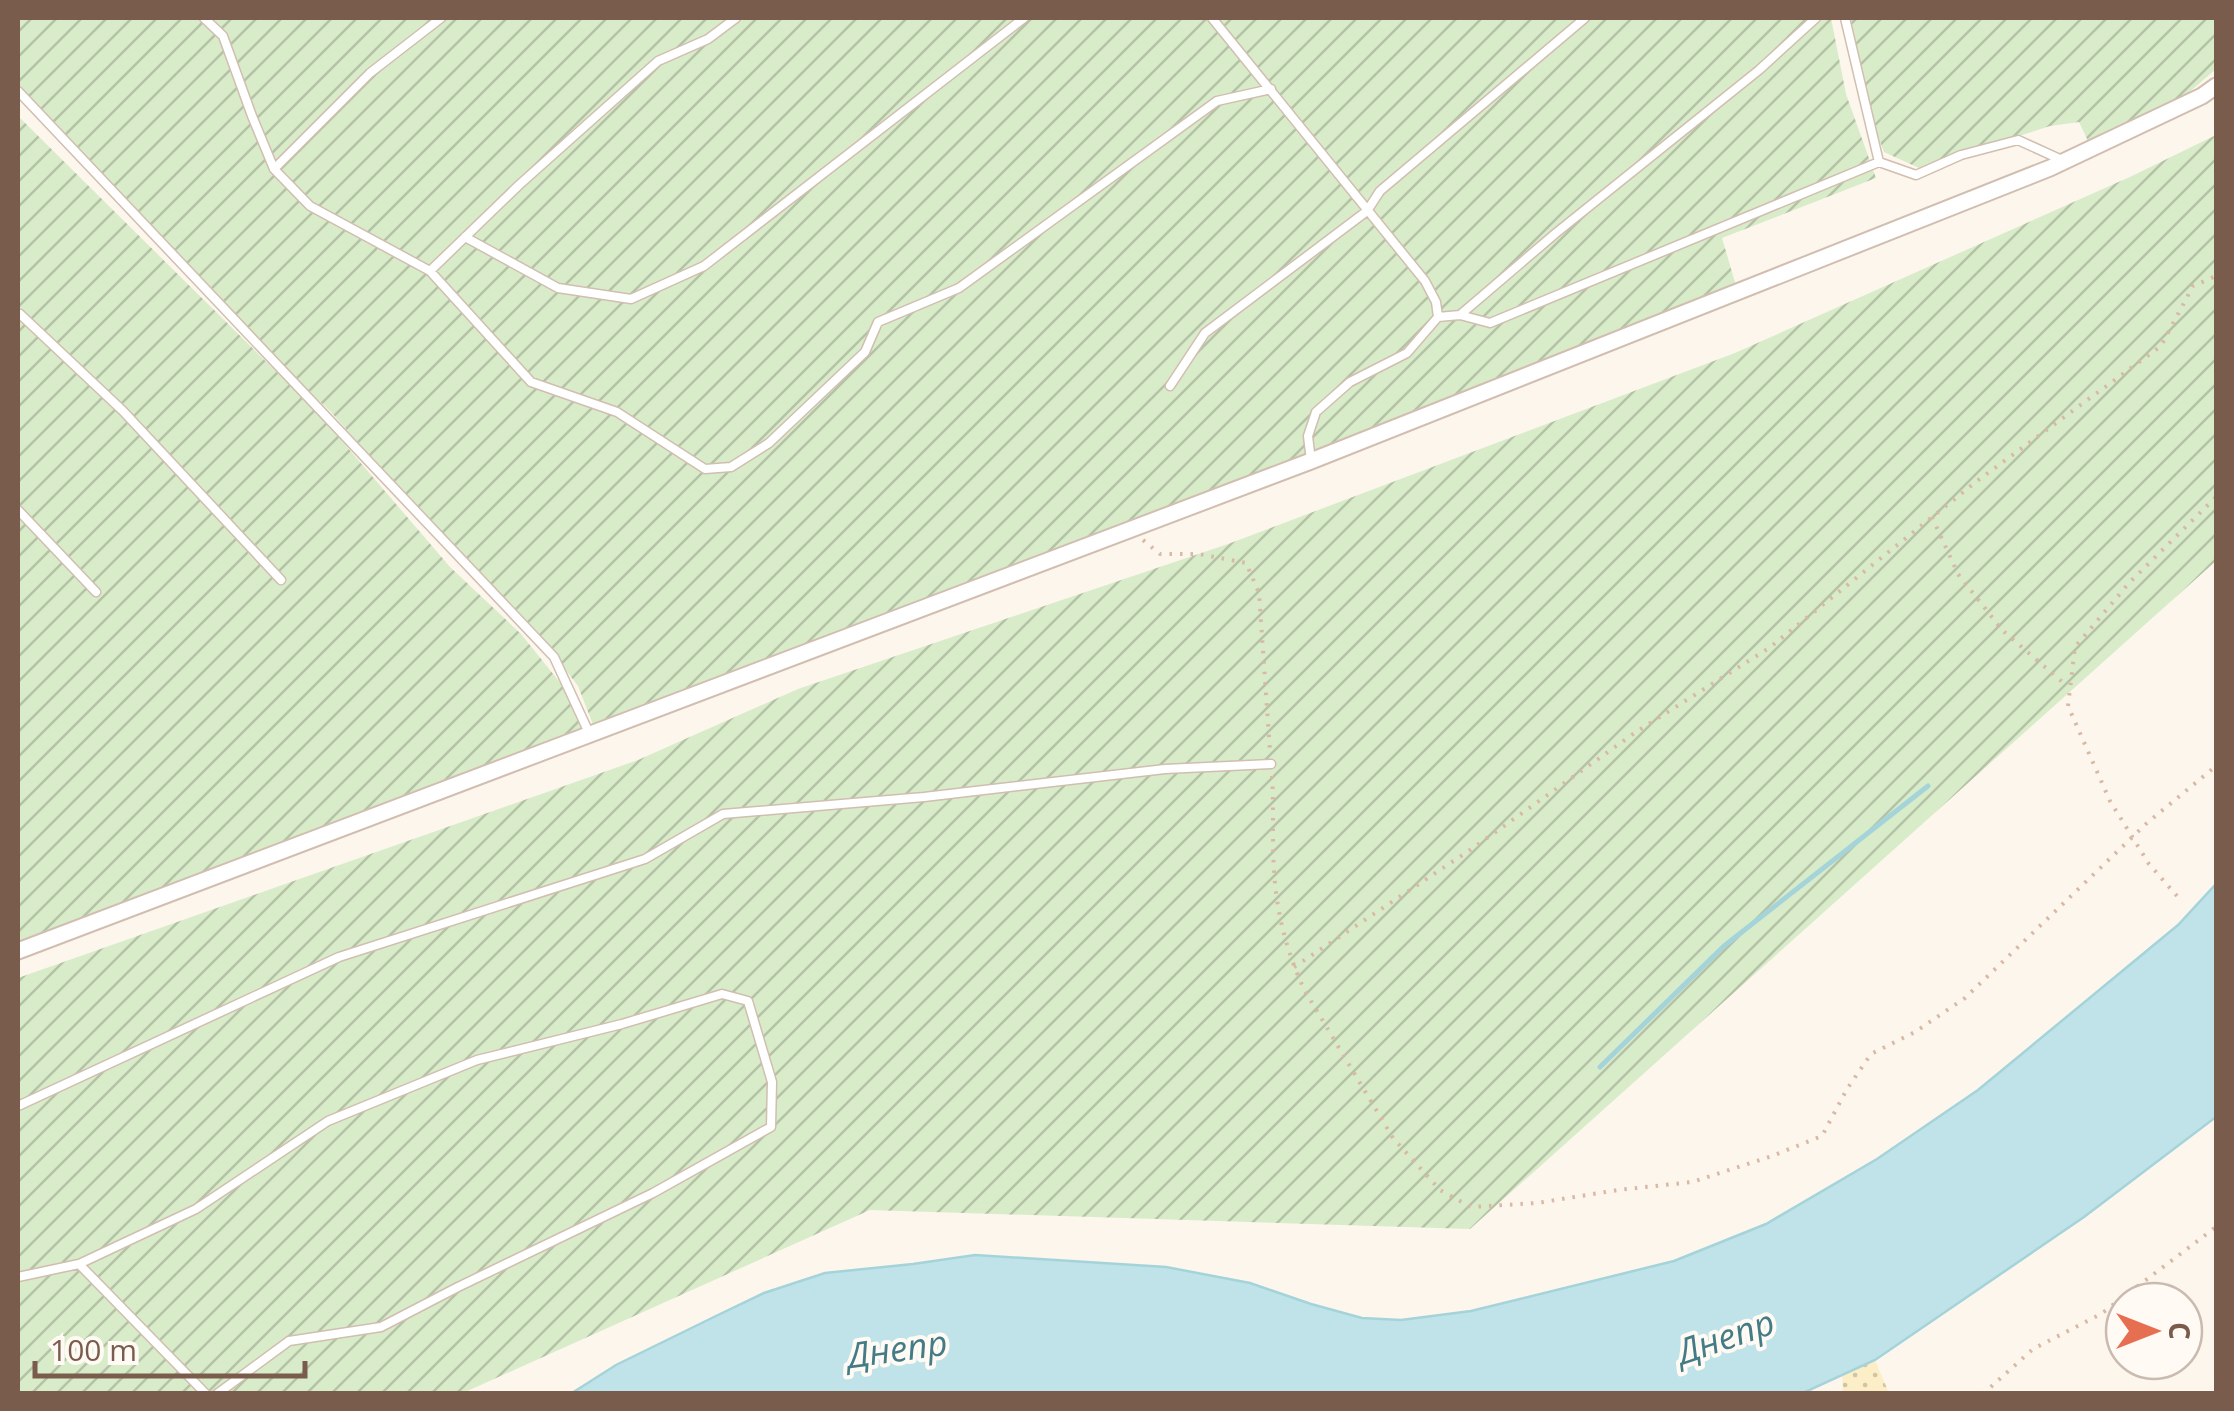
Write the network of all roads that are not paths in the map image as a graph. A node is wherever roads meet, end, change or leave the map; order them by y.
1 (204, 18) edge
2 (441, 18) edge
3 (736, 18) edge
4 (1024, 18) edge
5 (1212, 18) edge
6 (1585, 18) edge
7 (1816, 18) edge
8 (1845, 18) edge
9 (2216, 86) edge
10 (1271, 88) junction
11 (18, 91) edge
12 (2064, 161) junction
13 (1879, 162) junction
14 (274, 169) junction
15 (1367, 212) junction
16 (465, 237) junction
17 (430, 271) junction
18 (1460, 315) junction
19 (18, 316) edge
20 (1438, 317) junction
21 (1170, 386) dead end
22 (1311, 461) junction
23 (18, 510) edge
24 (281, 580) dead end
25 (96, 592) dead end
26 (590, 735) junction
27 (1271, 764) road end
28 (18, 951) edge
29 (18, 1106) edge
30 (79, 1264) junction
31 (18, 1278) edge
32 (206, 1394) edge
33 (218, 1394) edge

1 - 14 lane
2 - 14 lane
3 - 16 lane
4 - 16 lane
5 - 10 lane
6 - 15 lane
7 - 18 lane
8 - 13 lane
9 - 12 street
10 - 15 lane
10 - 17 lane
11 - 26 lane
12 - 13 lane
12 - 22 street
13 - 18 lane
14 - 17 lane
15 - 20 lane
15 - 21 lane
16 - 17 lane
18 - 20 lane
19 - 24 lane
20 - 22 lane
22 - 26 street
23 - 25 lane
26 - 28 street
27 - 29 lane
30 - 31 lane
30 - 32 lane
30 - 33 lane

